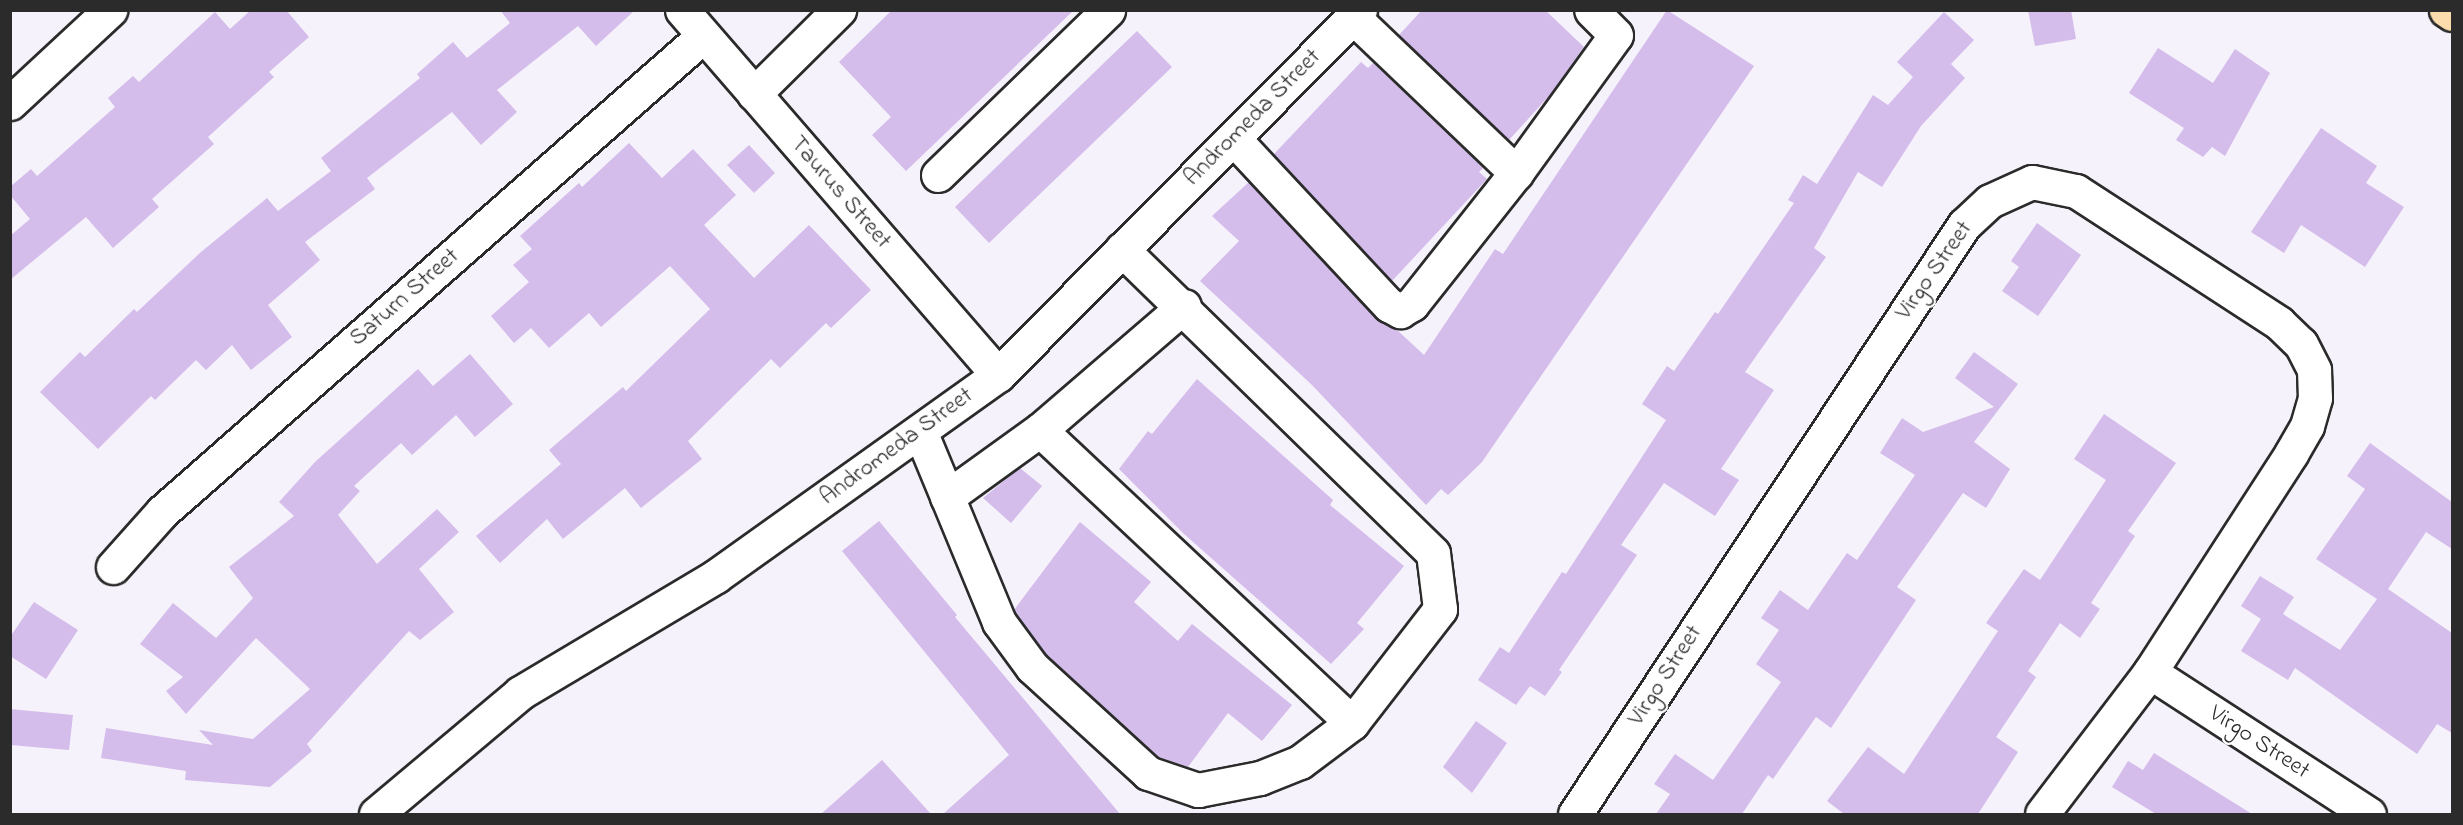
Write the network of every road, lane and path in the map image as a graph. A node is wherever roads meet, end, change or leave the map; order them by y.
1 (110, 10) edge
2 (682, 10) edge
3 (839, 10) edge
4 (1108, 10) edge
5 (1591, 10) edge
6 (2446, 10) edge
7 (2452, 14) edge
8 (1345, 17) edge
9 (703, 36) junction
10 (754, 94) junction
11 (10, 103) edge
12 (1233, 138) junction
13 (1516, 173) junction
14 (938, 176) dead end
15 (1122, 249) junction
16 (1184, 306) junction
17 (998, 375) junction
18 (1040, 430) junction
19 (920, 431) junction
20 (947, 497) junction
21 (113, 567) dead end
22 (2150, 672) junction
23 (1352, 723) junction
24 (376, 814) edge
25 (1575, 814) edge
26 (2042, 814) edge
27 (2369, 814) edge

1 - 11 street
2 - 9 street, Taurus Street
3 - 10 street
4 - 14 street
5 - 13 street
6 - 7 main road
8 - 12 street, Andromeda Street
8 - 13 street
9 - 10 street, Taurus Street
9 - 21 street, Saturn Street
10 - 17 street, Taurus Street
12 - 13 street
12 - 15 street, Andromeda Street
15 - 16 street
15 - 17 street, Andromeda Street
16 - 18 street
16 - 23 street
17 - 19 street, Andromeda Street
18 - 20 street
18 - 23 street
19 - 20 street
19 - 24 street, Andromeda Street
20 - 23 street
22 - 25 street, Virgo Street
22 - 26 street, Virgo Street
22 - 27 street, Virgo Street

